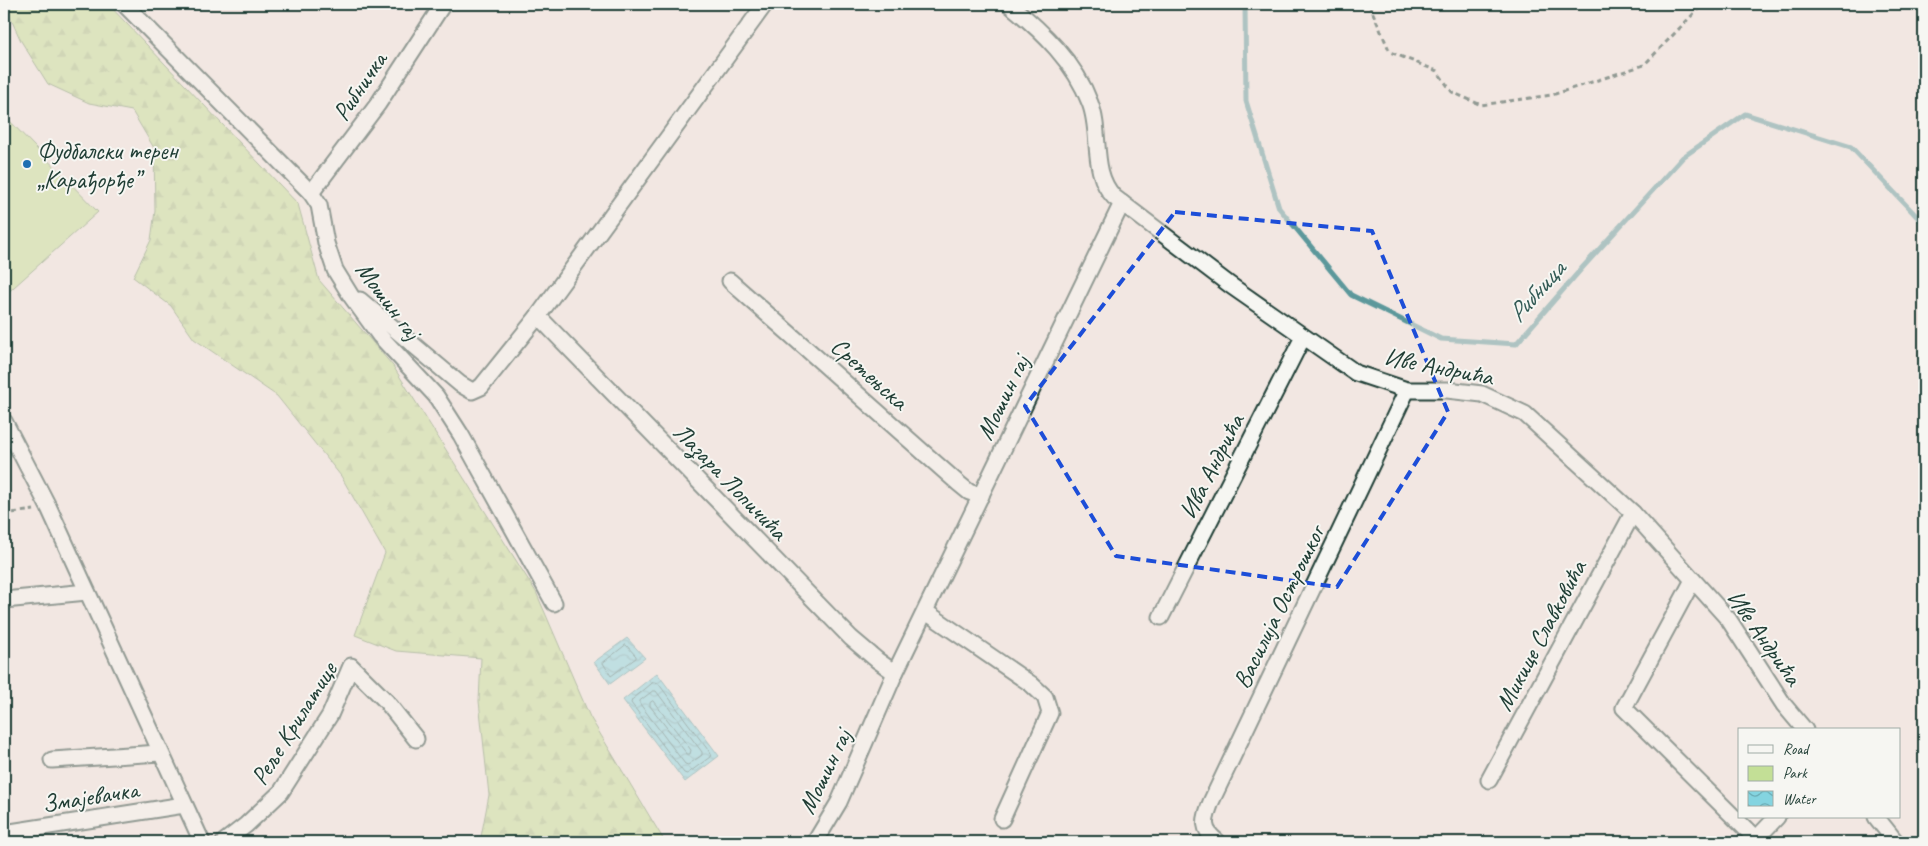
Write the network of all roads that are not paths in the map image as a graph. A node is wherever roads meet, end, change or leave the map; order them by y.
1 (124, 4) edge
2 (443, 4) edge
3 (765, 4) edge
4 (1009, 4) edge
5 (311, 193) junction
6 (1122, 203) junction
7 (730, 281) dead end
8 (351, 296) junction
9 (538, 316) junction
10 (1303, 337) junction
11 (1407, 390) junction
12 (4, 421) edge
13 (981, 496) junction
14 (1633, 513) junction
15 (1693, 580) junction
16 (87, 592) junction
17 (4, 600) edge
18 (554, 603) dead end
19 (926, 612) junction
20 (1161, 617) dead end
21 (895, 673) junction
22 (1803, 728) edge
23 (416, 739) dead end
24 (160, 753) junction
25 (52, 760) dead end
26 (1489, 780) dead end
27 (184, 805) junction
28 (1776, 818) edge
29 (1877, 818) edge
30 (1002, 819) dead end
31 (4, 833) edge
32 (1757, 841) edge
33 (202, 842) edge
34 (224, 842) edge
35 (815, 842) edge
36 (1218, 842) edge
37 (1896, 842) edge

1 - 5 street, Мошин гај
2 - 5 street, Рибничка
3 - 9 street
4 - 6 street, Иве Андрића
5 - 8 street, Мошин гај
6 - 10 street, Иве Андрића
6 - 13 street, Мошин гај
7 - 13 street, Сретењска
8 - 9 street
8 - 18 street, Мошин гај
9 - 21 street, Лазара Лопичића
10 - 11 street, Иве Андрића
10 - 20 street, Ива Андрића
11 - 14 street, Иве Андрића
11 - 36 street, Василија Острошког
12 - 16 street, Змајевачка
13 - 19 street, Мошин гај
14 - 15 street, Иве Андрића
14 - 26 street, Микице Славковића
15 - 22 street, Иве Андрића
15 - 32 street
16 - 17 street
16 - 24 street, Змајевачка
19 - 21 street, Мошин гај
19 - 30 street
21 - 35 street, Мошин гај
23 - 34 street, Реље Крилатице
24 - 25 street, Змајевачка
24 - 27 street, Змајевачка
27 - 31 street, Змајевачка
27 - 33 street, Змајевачка
28 - 32 street
29 - 37 street

